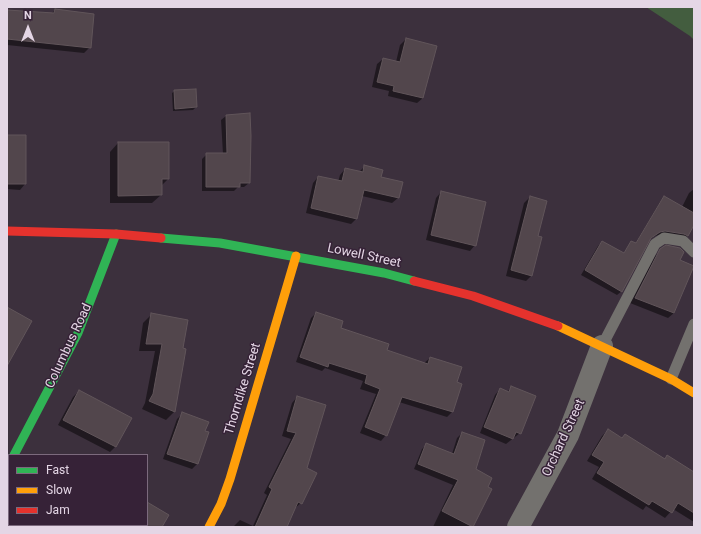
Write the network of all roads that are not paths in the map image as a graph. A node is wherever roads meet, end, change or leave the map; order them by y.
1 (7, 231) edge
2 (116, 234) junction
3 (694, 252) edge
4 (296, 256) junction
5 (694, 324) edge
6 (602, 346) junction
7 (671, 379) junction
8 (694, 393) edge
9 (15, 454) edge
10 (209, 527) edge
11 (518, 527) edge

1 - 2 main road, Lowell Street
2 - 4 main road, Lowell Street
2 - 9 main road, Columbus Road
3 - 6 lane
4 - 6 main road, Lowell Street
4 - 10 main road, Thorndike Street
5 - 7 lane
6 - 7 main road, Lowell Street
6 - 11 street, Orchard Street
7 - 8 main road, Lowell Street

